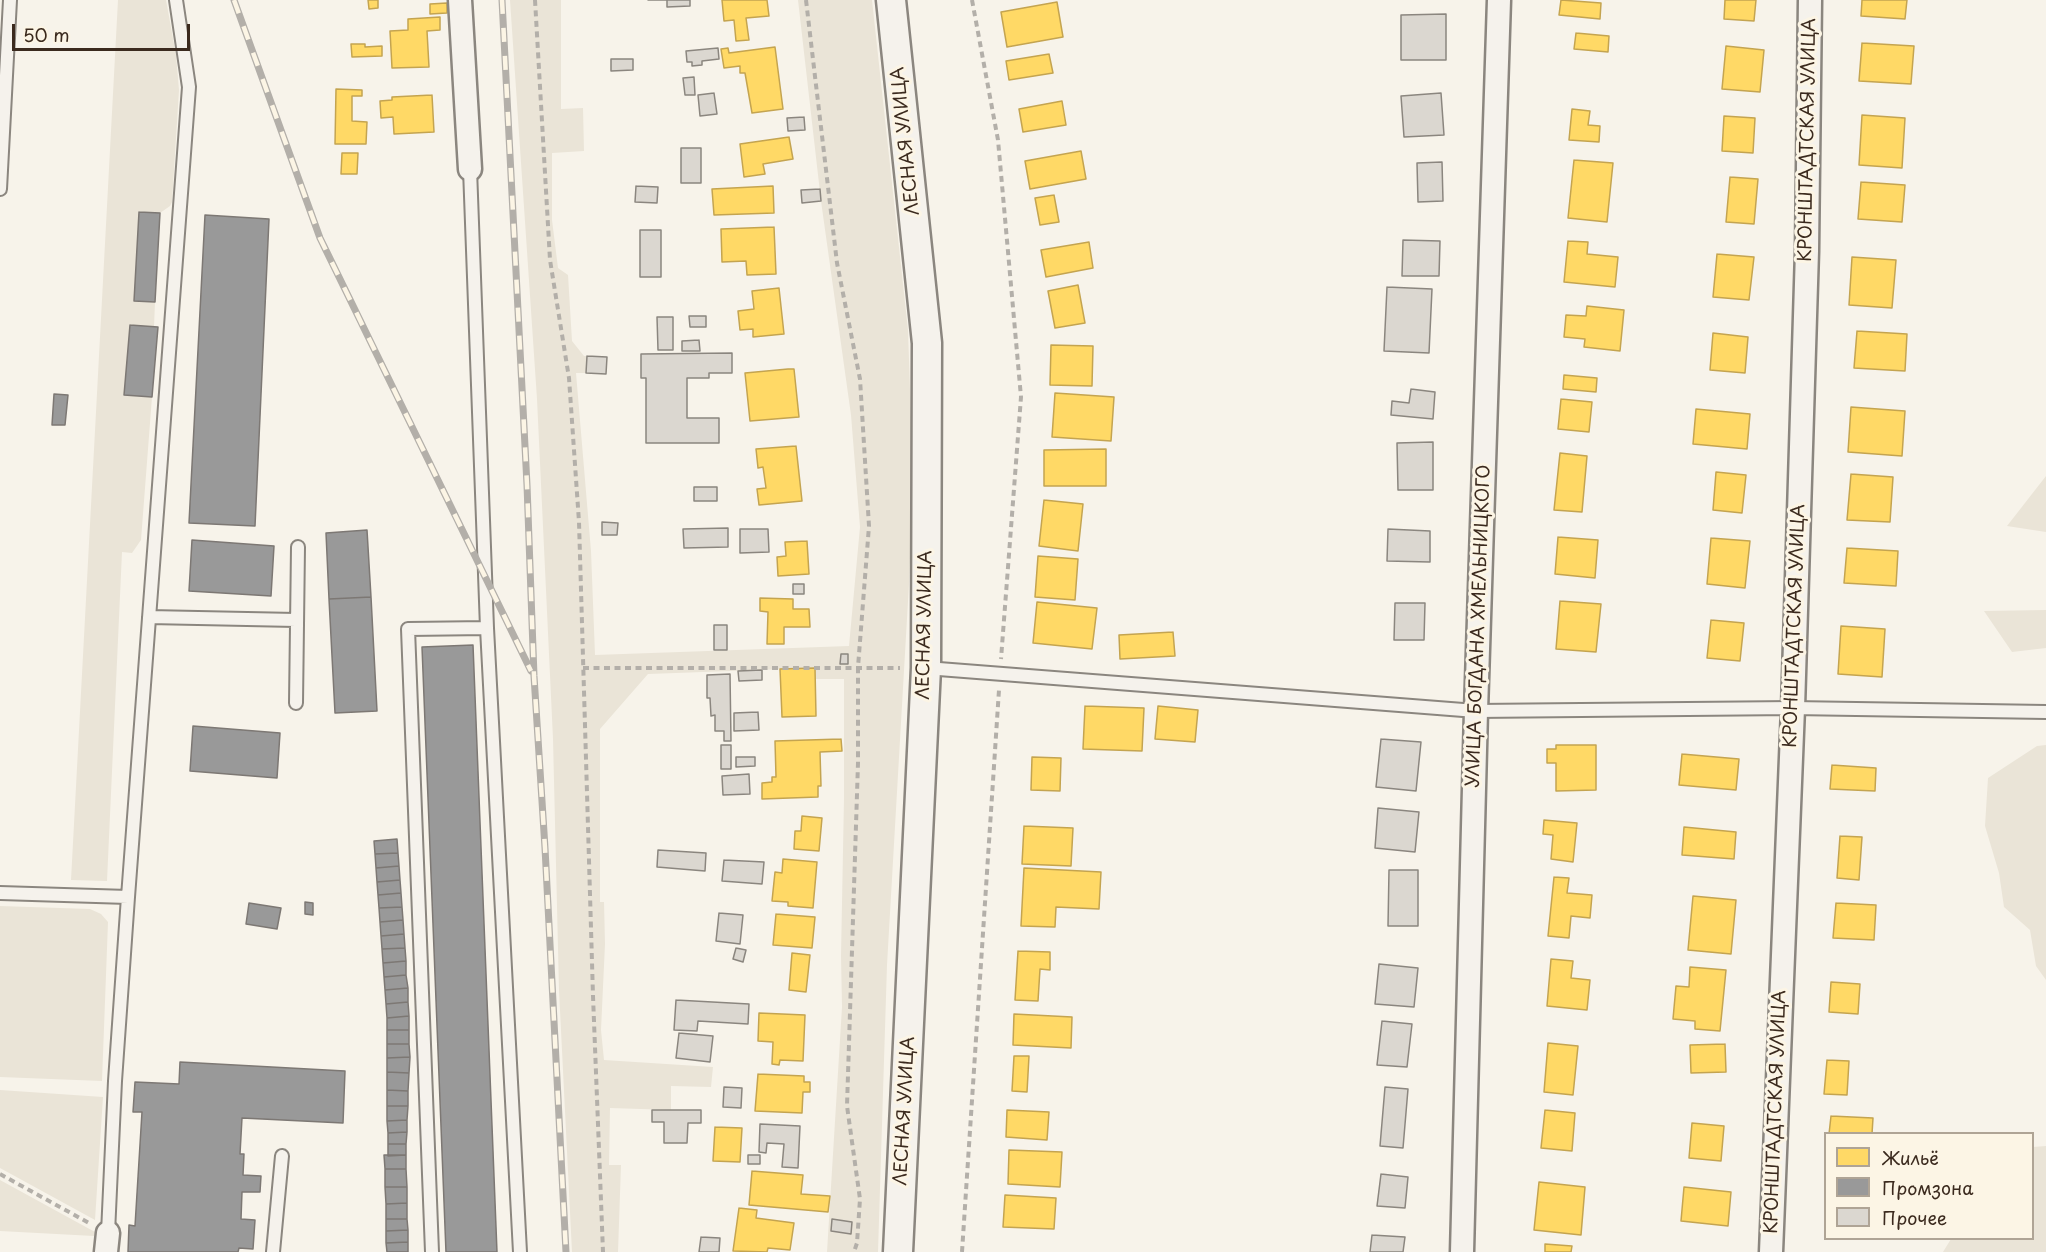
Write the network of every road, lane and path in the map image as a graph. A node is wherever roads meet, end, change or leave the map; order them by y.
1 (10, 0) edge
2 (176, 0) edge
3 (460, 0) edge
4 (535, 0) edge
5 (806, 0) edge
6 (891, 0) edge
7 (972, 0) edge
8 (1499, 0) edge
9 (1810, 0) edge
10 (470, 169) joint
11 (0, 189) edge
12 (298, 547) dead end
13 (149, 617) junction
14 (296, 620) junction
15 (487, 628) junction
16 (858, 667) junction
17 (583, 668) junction
18 (926, 668) junction
19 (1000, 674) junction
20 (296, 703) dead end
21 (1792, 708) junction
22 (1476, 711) junction
23 (2046, 712) edge
24 (0, 893) edge
25 (128, 897) junction
26 (282, 1156) dead end
27 (0, 1174) edge
28 (107, 1243) edge
29 (273, 1252) edge
30 (432, 1252) edge
31 (520, 1252) edge
32 (603, 1252) edge
33 (854, 1252) edge
34 (898, 1252) edge
35 (962, 1252) edge
36 (1462, 1252) edge
37 (1770, 1252) edge

1 - 11 lane
2 - 13 lane
3 - 10 street
4 - 17 path
5 - 16 path
6 - 18 street, ЛЕСНАЯ УЛИЦА
7 - 19 path
8 - 22 street, УЛИЦА БОГДАНА ХМЕЛЬНИЦКОГО
9 - 21 street, КРОНШТАДТСКАЯ УЛИЦА
10 - 15 lane
12 - 14 lane
13 - 14 lane
13 - 25 lane
14 - 20 lane
15 - 30 lane
15 - 31 lane
16 - 17 path
16 - 18 path
16 - 33 path
17 - 32 path
18 - 19 lane
18 - 34 street, ЛЕСНАЯ УЛИЦА
19 - 22 lane
19 - 35 path
21 - 22 lane
21 - 23 lane
21 - 37 street, КРОНШТАДТСКАЯ УЛИЦА
22 - 36 street, УЛИЦА БОГДАНА ХМЕЛЬНИЦКОГО
24 - 25 lane
25 - 28 lane
26 - 29 lane
27 - 28 path

